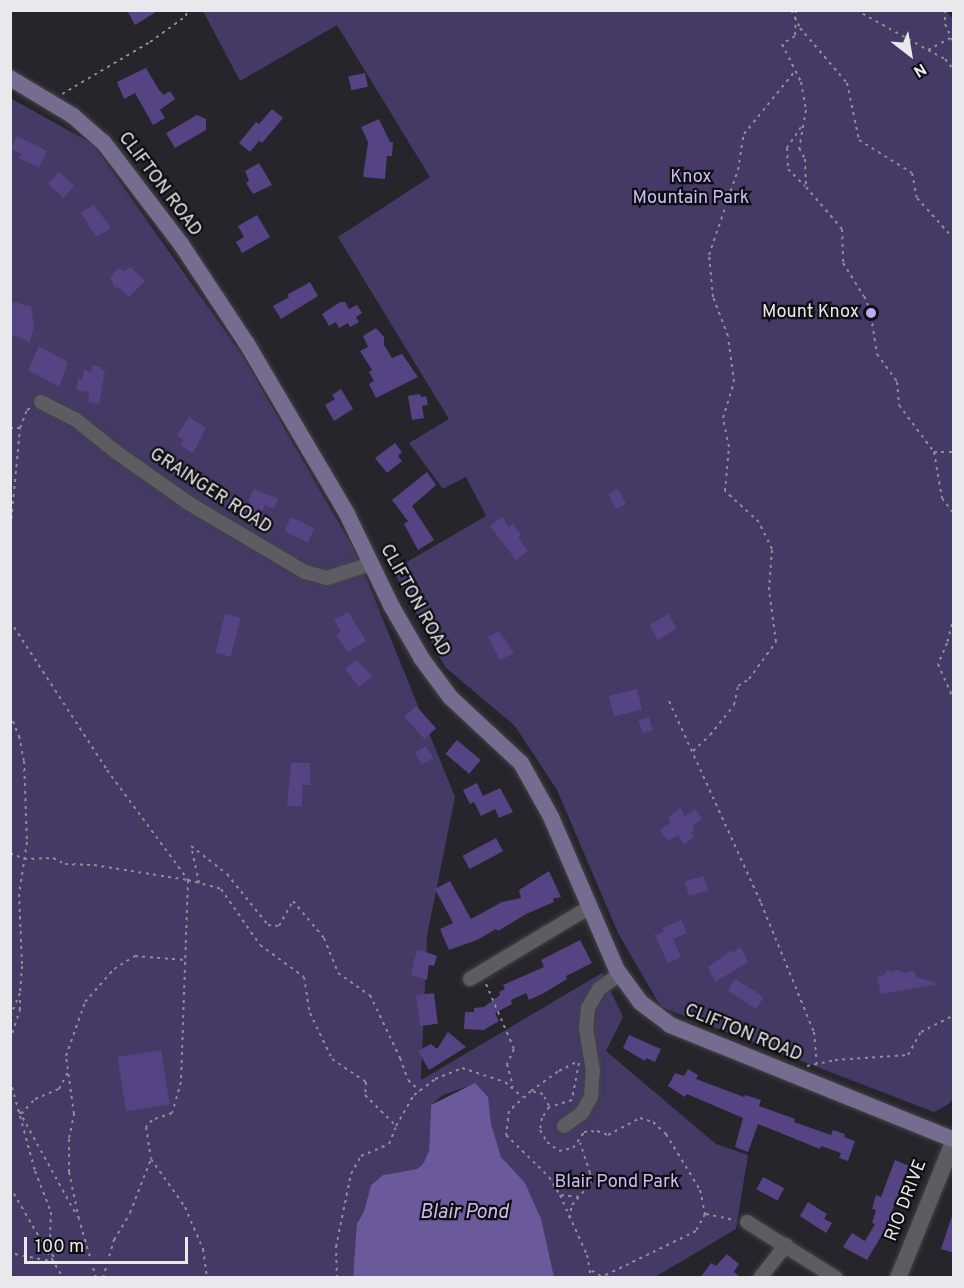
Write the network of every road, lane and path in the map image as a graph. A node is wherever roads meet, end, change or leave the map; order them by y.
1 (187, 10) edge
2 (791, 10) edge
3 (796, 10) edge
4 (856, 10) edge
5 (945, 10) edge
6 (794, 15) junction
7 (952, 36) junction
8 (954, 44) edge
9 (928, 50) junction
10 (954, 70) edge
11 (795, 71) junction
12 (10, 78) edge
13 (49, 102) junction
14 (803, 125) junction
15 (806, 187) junction
16 (954, 239) edge
17 (871, 313) dead end
18 (874, 320) dead end
19 (41, 402) joint
20 (10, 428) edge
21 (20, 428) junction
22 (934, 452) junction
23 (954, 452) edge
24 (954, 514) edge
25 (10, 534) edge
26 (954, 561) edge
27 (370, 564) junction
28 (954, 581) edge
29 (953, 619) edge
30 (10, 621) edge
31 (954, 700) edge
32 (669, 701) dead end
33 (10, 714) edge
34 (693, 751) junction
35 (10, 853) edge
36 (24, 859) junction
37 (188, 880) junction
38 (199, 883) junction
39 (590, 907) junction
40 (185, 960) junction
41 (620, 974) junction
42 (475, 976) joint
43 (20, 993) junction
44 (954, 1015) edge
45 (10, 1016) edge
46 (588, 1038) junction
47 (10, 1040) edge
48 (579, 1061) junction
49 (817, 1064) junction
50 (806, 1067) dead end
51 (68, 1071) junction
52 (10, 1080) edge
53 (514, 1090) junction
54 (420, 1091) junction
55 (531, 1091) junction
56 (522, 1097) junction
57 (16, 1106) junction
58 (549, 1107) junction
59 (21, 1114) junction
60 (396, 1126) junction
61 (564, 1126) dead end
62 (953, 1139) edge
63 (580, 1141) junction
64 (151, 1159) junction
65 (10, 1187) edge
66 (560, 1195) junction
67 (579, 1197) junction
68 (705, 1214) junction
69 (569, 1218) junction
70 (79, 1219) junction
71 (747, 1222) joint
72 (786, 1245) junction
73 (10, 1253) edge
74 (55, 1262) junction
75 (589, 1269) junction
76 (608, 1274) junction
77 (63, 1278) edge
78 (96, 1278) edge
79 (103, 1278) edge
80 (207, 1278) edge
81 (337, 1278) edge
82 (591, 1278) edge
83 (605, 1278) edge
84 (760, 1278) edge
85 (836, 1278) edge
86 (898, 1278) edge

1 - 13 path
2 - 6 path
3 - 6 path
4 - 9 path
5 - 7 path
6 - 11 path
6 - 16 path
7 - 8 path
7 - 9 path
9 - 10 path
11 - 14 path
11 - 34 path
12 - 13 main road, CLIFTON ROAD
13 - 27 main road, CLIFTON ROAD
14 - 15 path
14 - 15 path
15 - 18 path
17 - 22 path
19 - 21 path
19 - 27 street, GRAINGER ROAD
20 - 21 path
21 - 25 path
22 - 23 path
22 - 24 path
26 - 28 path
27 - 39 main road, CLIFTON ROAD
29 - 31 path
30 - 37 path
32 - 34 path
33 - 36 path
34 - 49 path
35 - 36 path
36 - 37 path
36 - 43 path
37 - 38 path
37 - 40 path
38 - 54 path
38 - 60 path
39 - 41 main road, CLIFTON ROAD
39 - 42 street
40 - 51 path
40 - 64 path
41 - 46 street
41 - 62 main road, CLIFTON ROAD
42 - 53 path
43 - 45 path
43 - 47 path
44 - 49 path
46 - 48 path
46 - 61 street
48 - 55 path
48 - 58 path
49 - 50 path
51 - 59 path
51 - 70 path
52 - 57 path
53 - 54 path
53 - 56 path
54 - 60 path
55 - 56 path
55 - 58 path
56 - 66 path
57 - 59 path
57 - 74 path
58 - 63 path
59 - 70 path
60 - 81 path
62 - 86 street, RIO DRIVE
63 - 67 path
63 - 68 path
64 - 79 path
64 - 80 path
65 - 74 path
66 - 67 path
66 - 69 path
67 - 69 path
68 - 71 path
68 - 76 path
69 - 75 path
70 - 78 path
71 - 72 street
72 - 84 street
72 - 85 street
73 - 74 path
74 - 77 path
75 - 76 path
75 - 82 path
76 - 83 path

